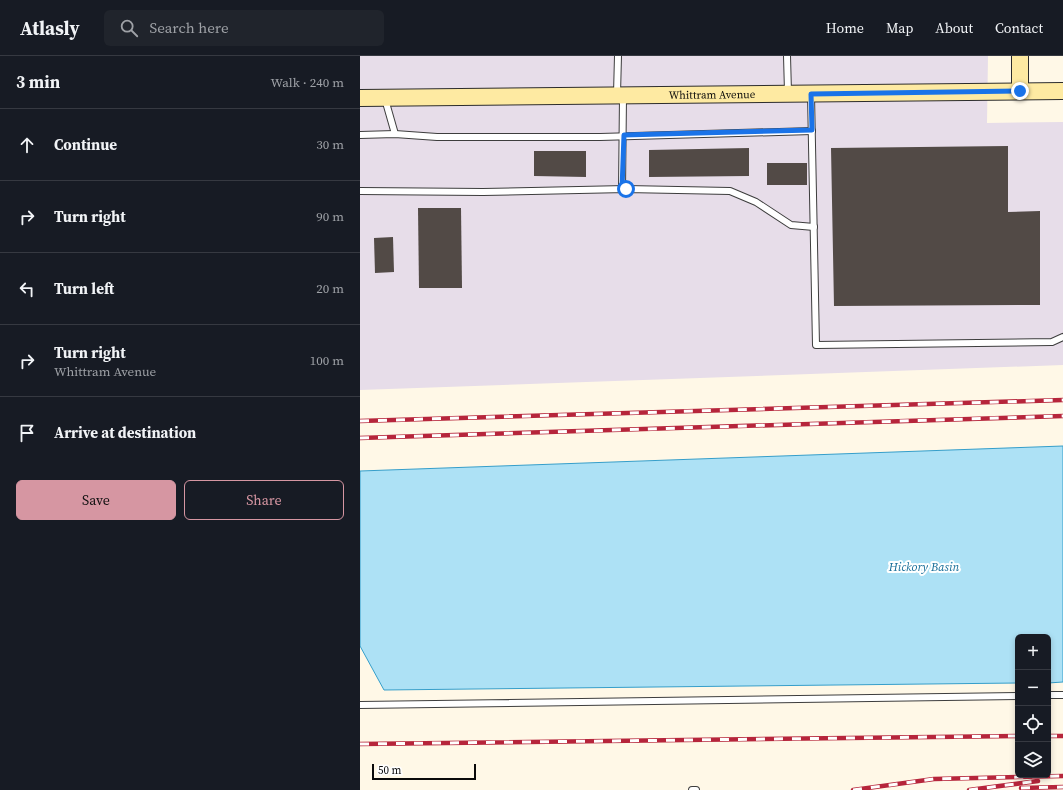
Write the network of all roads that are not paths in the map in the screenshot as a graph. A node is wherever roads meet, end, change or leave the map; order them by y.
1 (618, 56) edge
2 (787, 56) edge
3 (1020, 56) edge
4 (1020, 91) junction
5 (1063, 91) edge
6 (788, 94) junction
7 (811, 94) junction
8 (620, 95) junction
9 (360, 98) edge
10 (384, 98) junction
11 (812, 130) junction
12 (395, 134) junction
13 (360, 135) edge
14 (624, 135) junction
15 (622, 189) junction
16 (360, 191) edge
17 (814, 227) junction
18 (1063, 337) edge
19 (1051, 695) edge
20 (1063, 695) edge
21 (1015, 696) edge
22 (360, 705) edge
23 (692, 790) edge
24 (696, 790) edge

1 - 8 lane
2 - 6 lane
3 - 4 street
4 - 5 street, Whittram Avenue
4 - 7 street, Whittram Avenue
6 - 7 street, Whittram Avenue
6 - 8 street, Whittram Avenue
7 - 11 lane
8 - 10 street, Whittram Avenue
8 - 14 lane
9 - 10 street, Whittram Avenue
10 - 12 lane
11 - 14 lane
11 - 17 lane
12 - 13 lane
12 - 14 lane
14 - 15 lane
15 - 16 lane
15 - 17 lane
17 - 18 lane
19 - 20 lane
21 - 22 lane
23 - 24 lane

